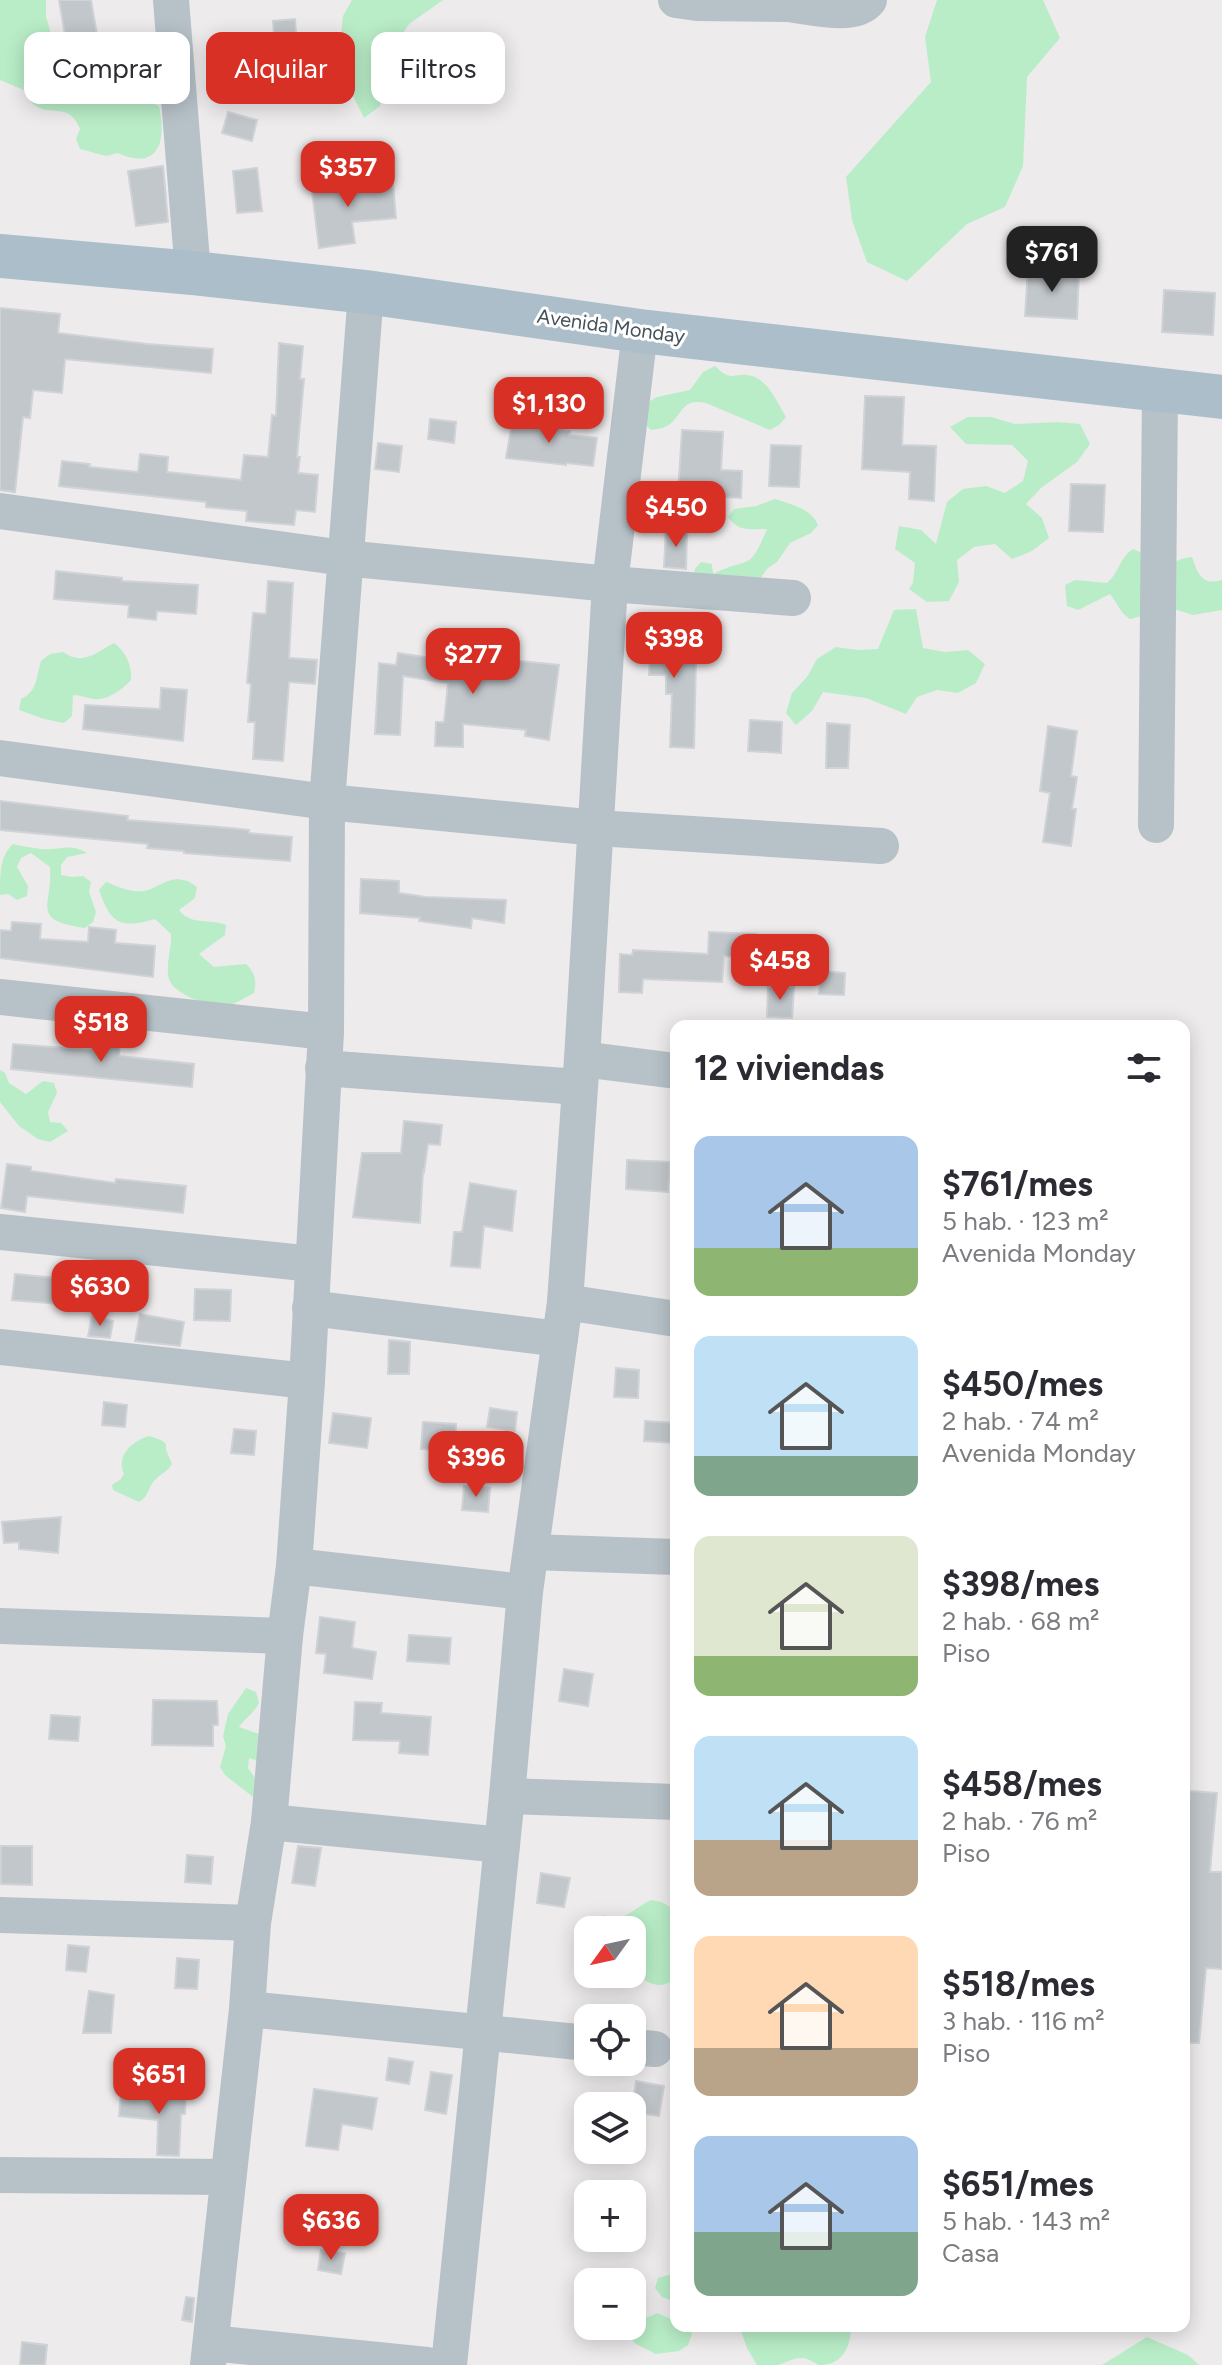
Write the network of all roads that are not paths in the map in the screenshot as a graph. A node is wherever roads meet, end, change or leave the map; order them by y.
1 (171, 0) edge
2 (676, 0) edge
3 (869, 0) edge
4 (790, 2) edge
5 (0, 256) edge
6 (193, 273) junction
7 (366, 292) junction
8 (640, 331) junction
9 (1160, 391) junction
10 (1222, 397) edge
11 (0, 511) edge
12 (344, 558) junction
13 (610, 584) junction
14 (793, 598) dead end
15 (0, 758) edge
16 (327, 802) junction
17 (1156, 825) dead end
18 (597, 828) junction
19 (881, 846) dead end
20 (0, 997) edge
21 (326, 1032) junction
22 (323, 1068) junction
23 (670, 1071) edge
24 (581, 1073) junction
25 (0, 1232) edge
26 (313, 1264) junction
27 (565, 1302) junction
28 (310, 1308) junction
29 (670, 1318) edge
30 (560, 1339) junction
31 (0, 1347) edge
32 (307, 1381) junction
33 (531, 1552) junction
34 (670, 1557) edge
35 (294, 1566) junction
36 (525, 1592) junction
37 (0, 1626) edge
38 (285, 1636) junction
39 (507, 1796) junction
40 (670, 1802) edge
41 (269, 1822) junction
42 (502, 1845) junction
43 (0, 1915) edge
44 (253, 1923) junction
45 (247, 2009) junction
46 (483, 2033) junction
47 (574, 2042) edge
48 (0, 2175) edge
49 (227, 2177) junction
50 (210, 2354) edge
51 (427, 2365) edge
52 (449, 2365) edge

1 - 6 street
2 - 4 street
3 - 4 street
5 - 6 main road, Avenida Monday
6 - 7 main road, Avenida Monday
7 - 8 main road, Avenida Monday
7 - 12 street
8 - 9 main road, Avenida Monday
8 - 13 street
9 - 10 main road, Avenida Monday
9 - 17 street
11 - 12 street
12 - 13 street
12 - 16 street
13 - 14 street
13 - 18 street
15 - 16 street
16 - 18 street
16 - 21 street
18 - 19 street
18 - 24 street
20 - 21 street
21 - 22 street
22 - 24 street
22 - 26 street
23 - 24 street
24 - 27 street
25 - 26 street
26 - 28 street
27 - 29 street
27 - 30 street
28 - 30 street
28 - 32 street
30 - 33 street
31 - 32 street
32 - 35 street
33 - 34 street
33 - 36 street
35 - 36 street
35 - 38 street
36 - 39 street
37 - 38 street
38 - 41 street
39 - 40 street
39 - 42 street
41 - 42 street
41 - 44 street
42 - 46 street
43 - 44 street
44 - 45 street
45 - 46 street
45 - 49 street
46 - 47 street
46 - 52 street
48 - 49 street
49 - 50 street
50 - 51 street

